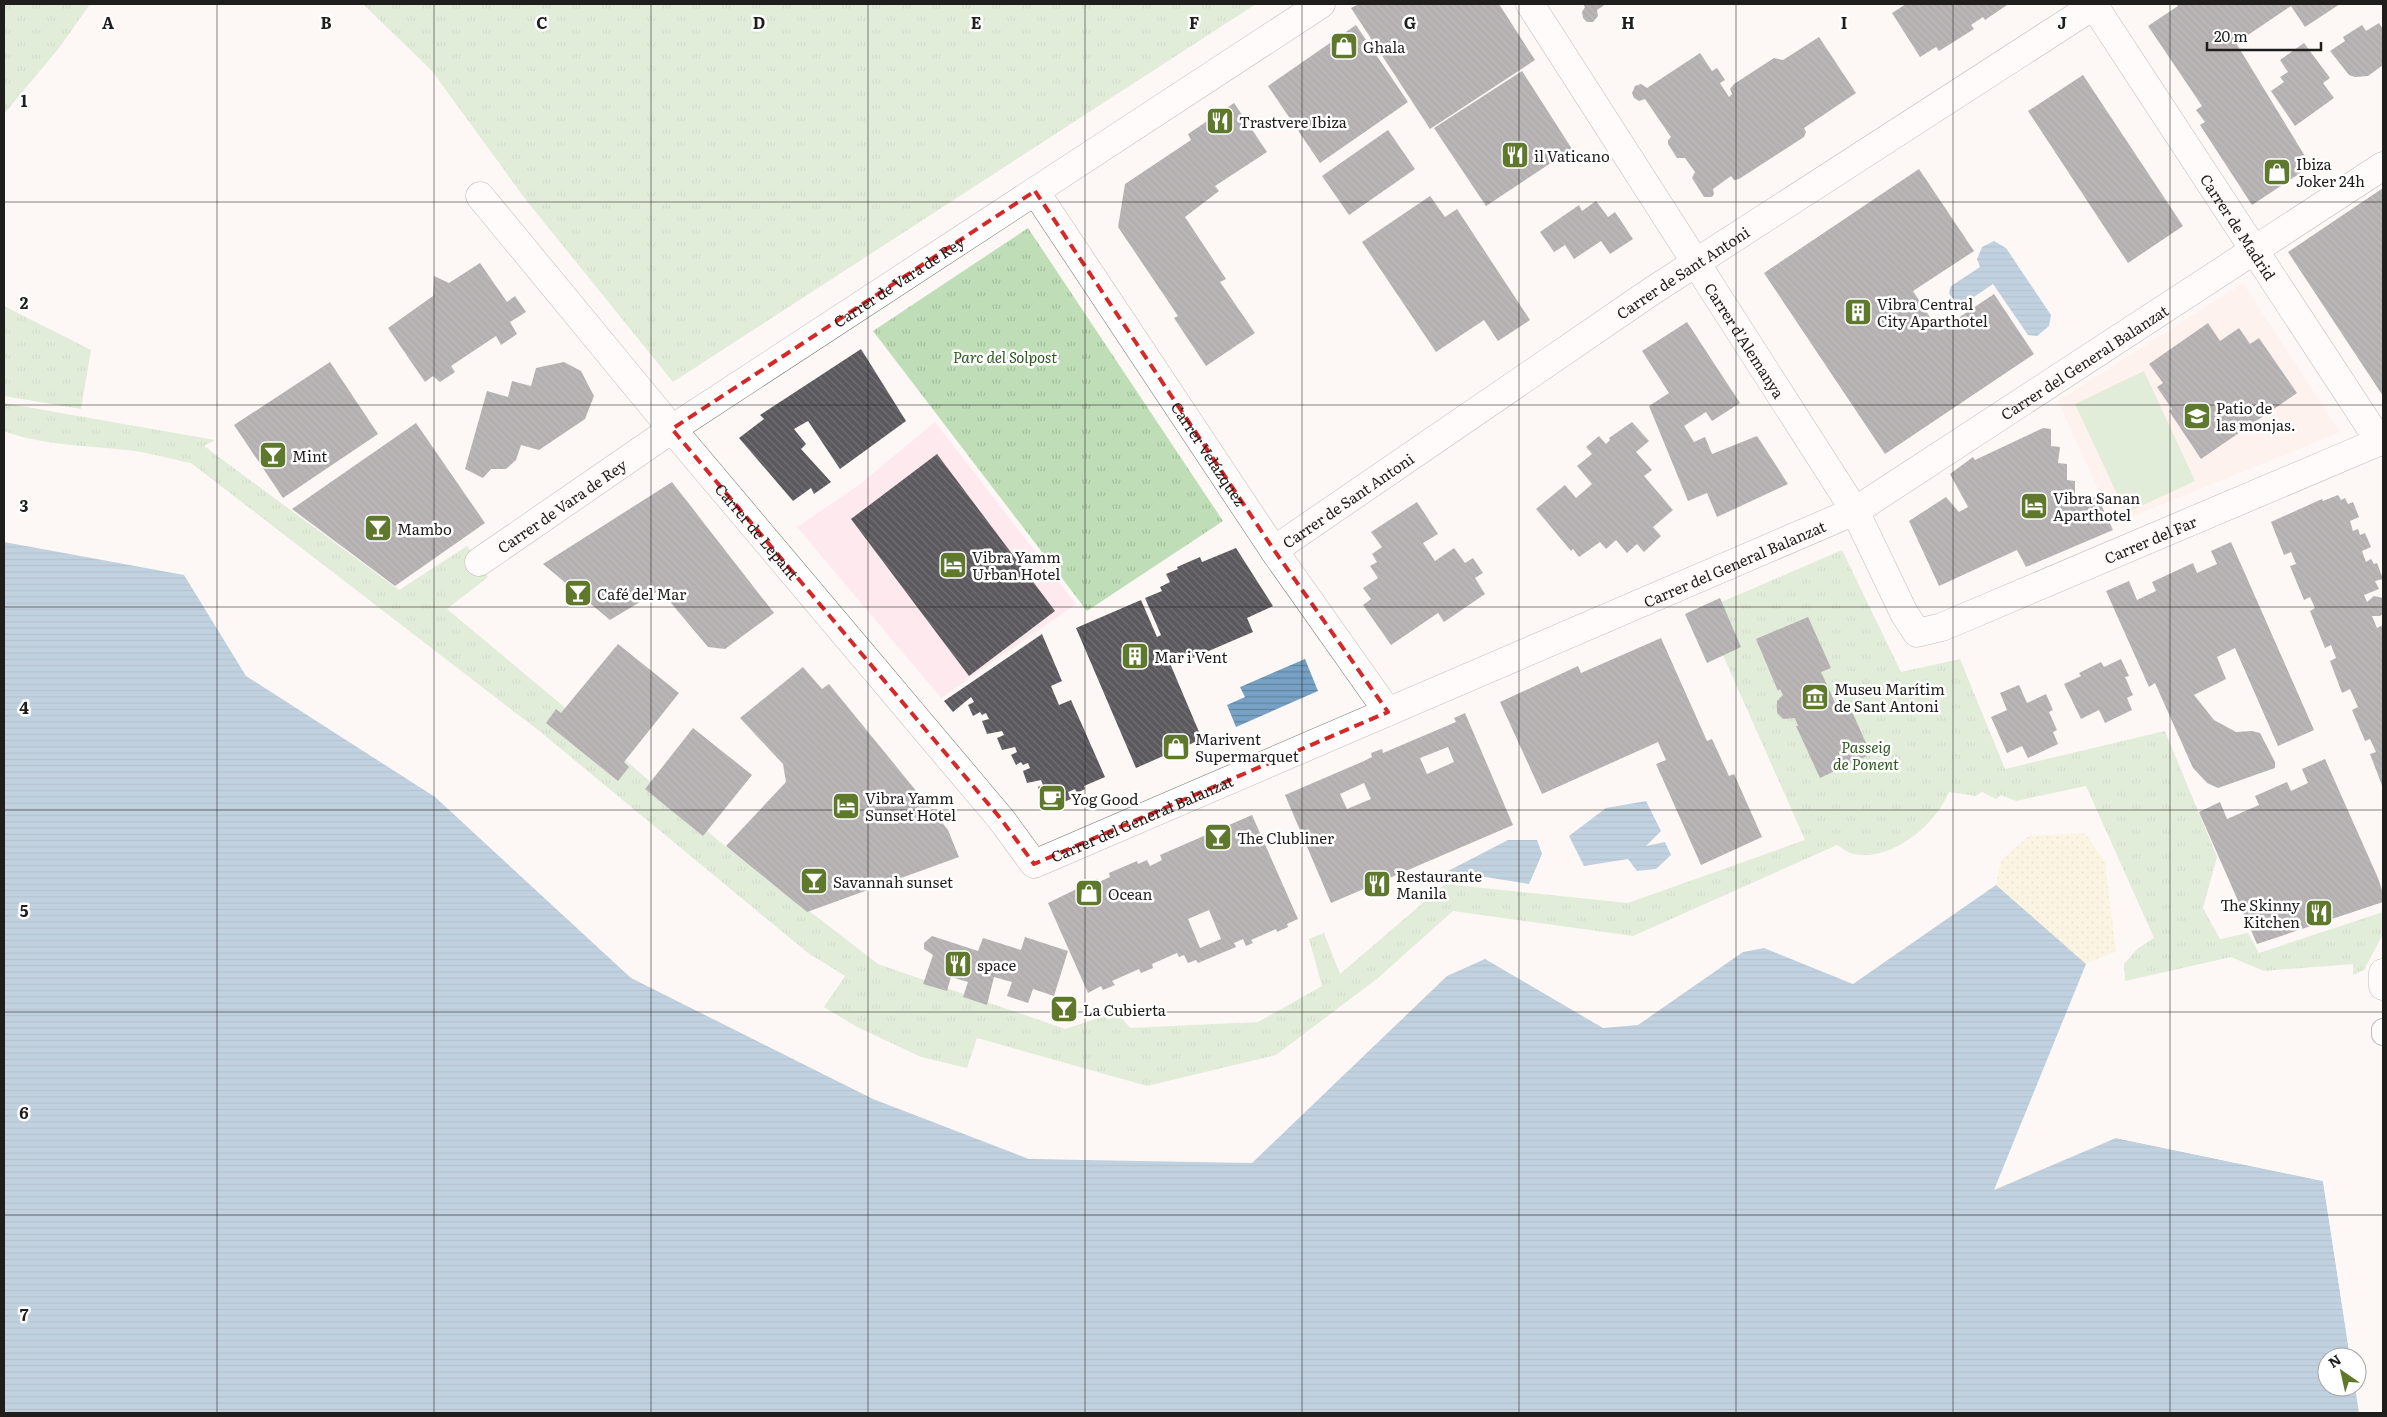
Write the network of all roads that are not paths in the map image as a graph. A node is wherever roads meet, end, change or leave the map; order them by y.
1 (1321, 4) edge
2 (1530, 4) edge
3 (2094, 4) edge
4 (2383, 166) edge
5 (1035, 191) junction
6 (480, 196) dead end
7 (2256, 251) junction
8 (1696, 262) junction
9 (672, 429) junction
10 (2382, 444) edge
11 (1855, 511) junction
12 (1274, 550) junction
13 (480, 562) dead end
14 (1916, 633) joint
15 (1388, 712) junction
16 (1034, 864) joint
17 (2383, 973) edge
18 (2383, 986) edge

1 - 5 street, Carrer de Vara de Rey
2 - 8 street, Carrer d'Alemanya
3 - 7 street, Carrer de Madrid
3 - 8 street, Carrer de Sant Antoni
4 - 7 street, Carrer del General Balanzat
5 - 9 street, Carrer de Vara de Rey
5 - 12 street, Carrer Velázquez
6 - 9 street, Carrer de Lepant
7 - 10 street, Carrer de Madrid
7 - 11 street, Carrer del General Balanzat
8 - 11 street, Carrer d'Alemanya
8 - 12 street, Carrer de Sant Antoni
9 - 13 street, Carrer de Vara de Rey
9 - 16 street, Carrer de Lepant
10 - 14 street, Carrer del Far
11 - 14 street, Carrer d'Alemanya
11 - 15 street, Carrer del General Balanzat
12 - 15 street, Carrer Velázquez
15 - 16 street, Carrer del General Balanzat
17 - 18 street

